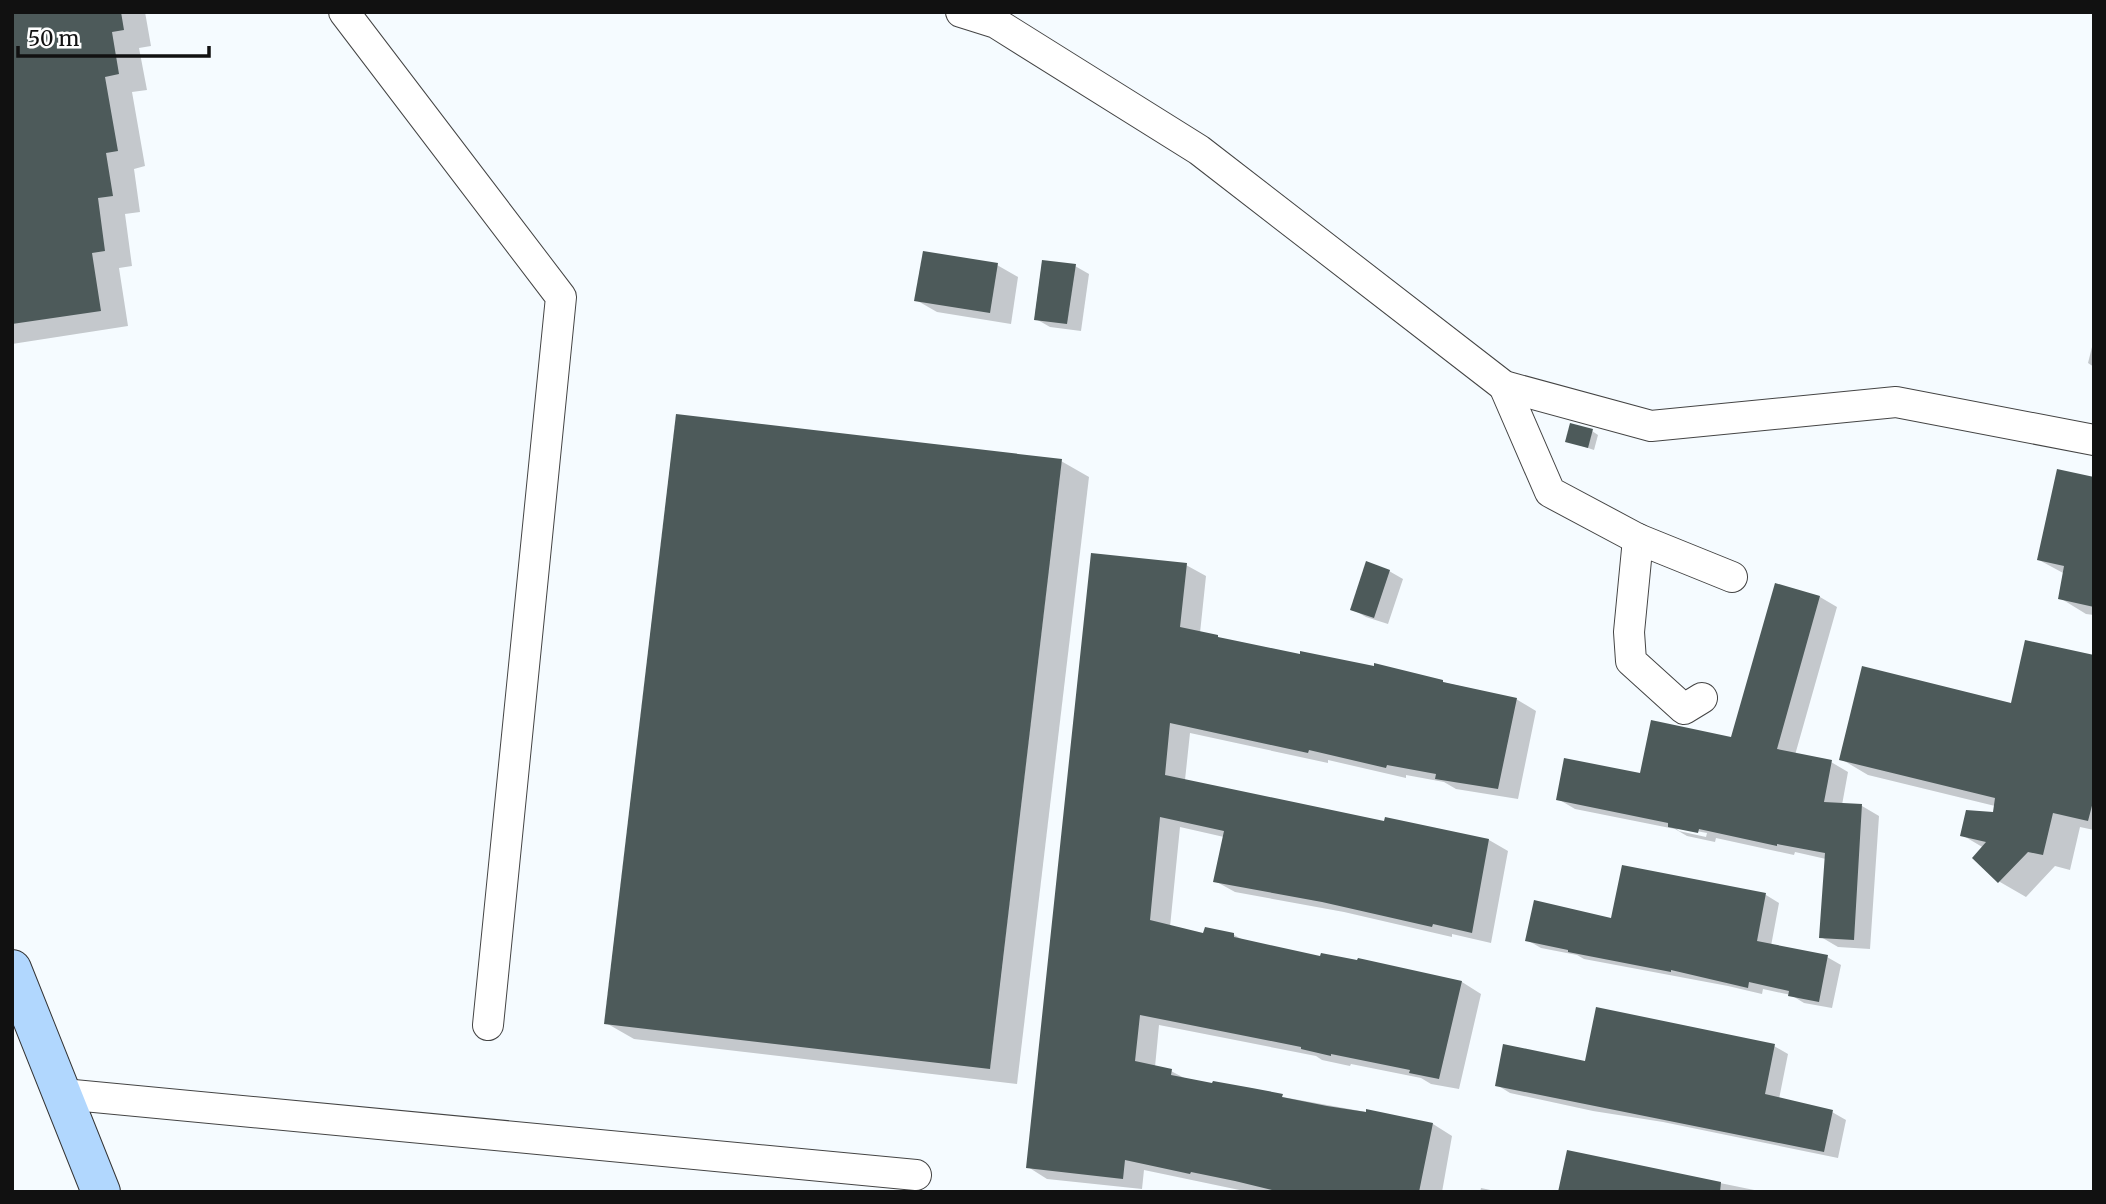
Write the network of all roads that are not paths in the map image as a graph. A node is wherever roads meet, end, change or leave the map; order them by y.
1 (344, 12) edge
2 (961, 12) edge
3 (1504, 386) junction
4 (2094, 440) edge
5 (1638, 539) junction
6 (1732, 577) dead end
7 (1702, 698) dead end
8 (12, 969) edge
9 (488, 1025) dead end
10 (63, 1094) junction
11 (916, 1175) dead end
12 (101, 1192) edge

1 - 9 street
2 - 3 street
3 - 4 street
3 - 5 street
5 - 6 street
5 - 7 street
8 - 10 main road
10 - 11 street
10 - 12 main road

